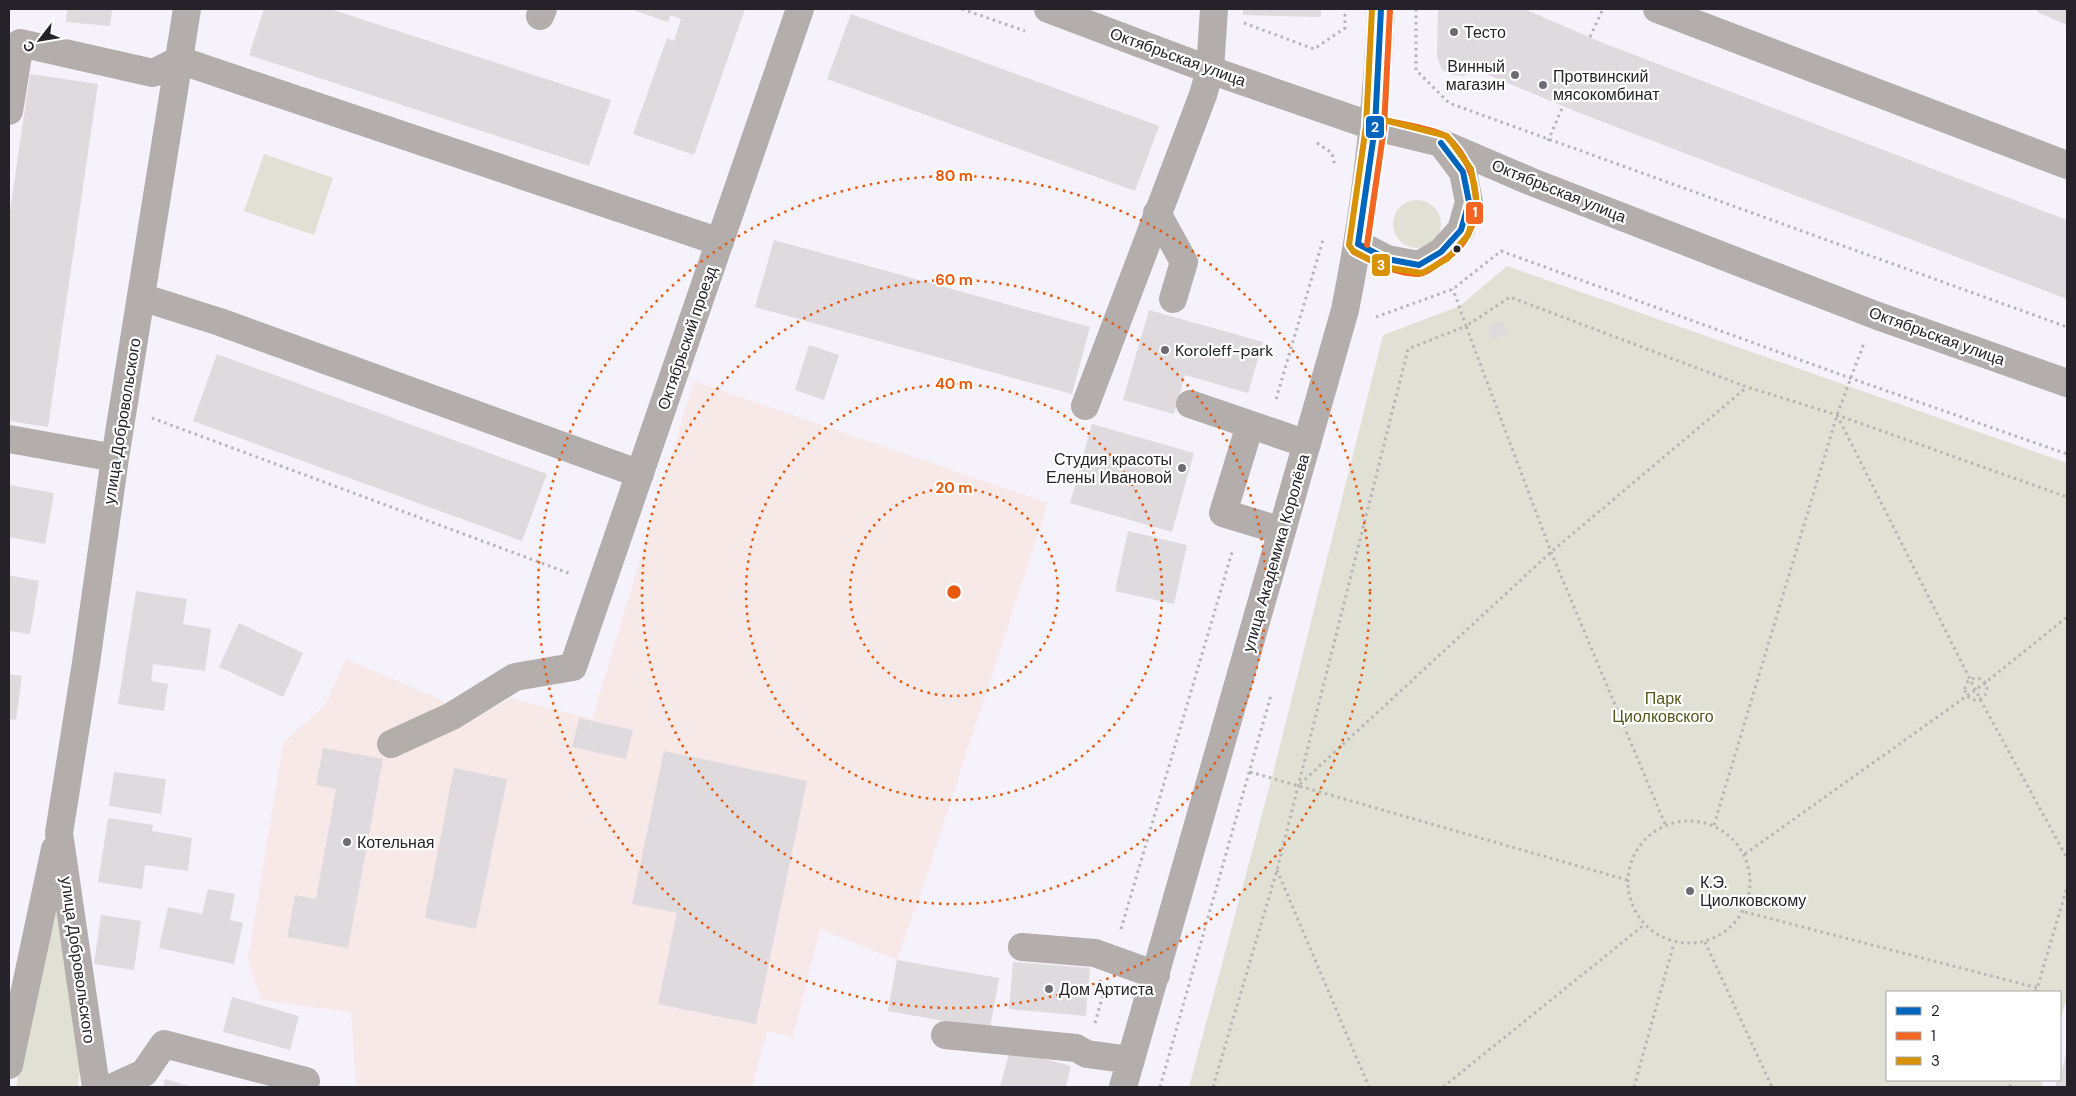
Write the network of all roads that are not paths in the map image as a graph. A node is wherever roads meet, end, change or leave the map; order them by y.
1 (187, 9) edge
2 (800, 9) edge
3 (1048, 9) edge
4 (1381, 9) edge
5 (1657, 9) edge
6 (1214, 10) edge
7 (1108, 20) edge
8 (179, 60) junction
9 (1210, 70) junction
10 (9, 112) edge
11 (1375, 127) junction
12 (1441, 143) junction
13 (2067, 165) edge
14 (1157, 212) junction
15 (720, 242) junction
16 (1358, 244) junction
17 (141, 297) junction
18 (1173, 299) dead end
19 (2067, 383) edge
20 (1190, 404) dead end
21 (1085, 406) dead end
22 (1259, 428) junction
23 (9, 439) edge
24 (1307, 444) junction
25 (115, 458) junction
26 (640, 474) junction
27 (1282, 531) junction
28 (391, 744) dead end
29 (59, 833) junction
30 (1022, 947) dead end
31 (1156, 975) junction
32 (945, 1035) dead end
33 (10, 1052) edge
34 (1130, 1060) junction
35 (306, 1081) dead end
36 (96, 1087) edge
37 (113, 1087) edge
38 (1123, 1087) edge

1 - 8 street, улица Добровольского
2 - 15 street, Октябрьский проезд
3 - 7 street, Октябрьская улица
4 - 11 street, улица Академика Королёва
5 - 13 street
6 - 9 street
7 - 9 street, Октябрьская улица
8 - 10 street
8 - 15 street
8 - 17 street, улица Добровольского
9 - 11 street, Октябрьская улица
9 - 14 street
11 - 12 street, Октябрьская улица
11 - 16 street, улица Академика Королёва
12 - 16 street
12 - 19 street, Октябрьская улица
14 - 18 street
14 - 21 street
15 - 26 street, Октябрьский проезд
16 - 24 street, улица Академика Королёва
17 - 25 street, улица Добровольского
17 - 26 street
20 - 22 street
22 - 24 street
22 - 27 street
23 - 25 street
24 - 27 street, улица Академика Королёва
25 - 29 street, улица Добровольского
26 - 28 street, Октябрьский проезд
27 - 31 street, улица Академика Королёва
29 - 33 street, улица Добровольского
29 - 36 street, улица Добровольского
30 - 31 street
31 - 34 street, улица Академика Королёва
32 - 34 street
34 - 38 street, улица Академика Королёва
35 - 37 street

